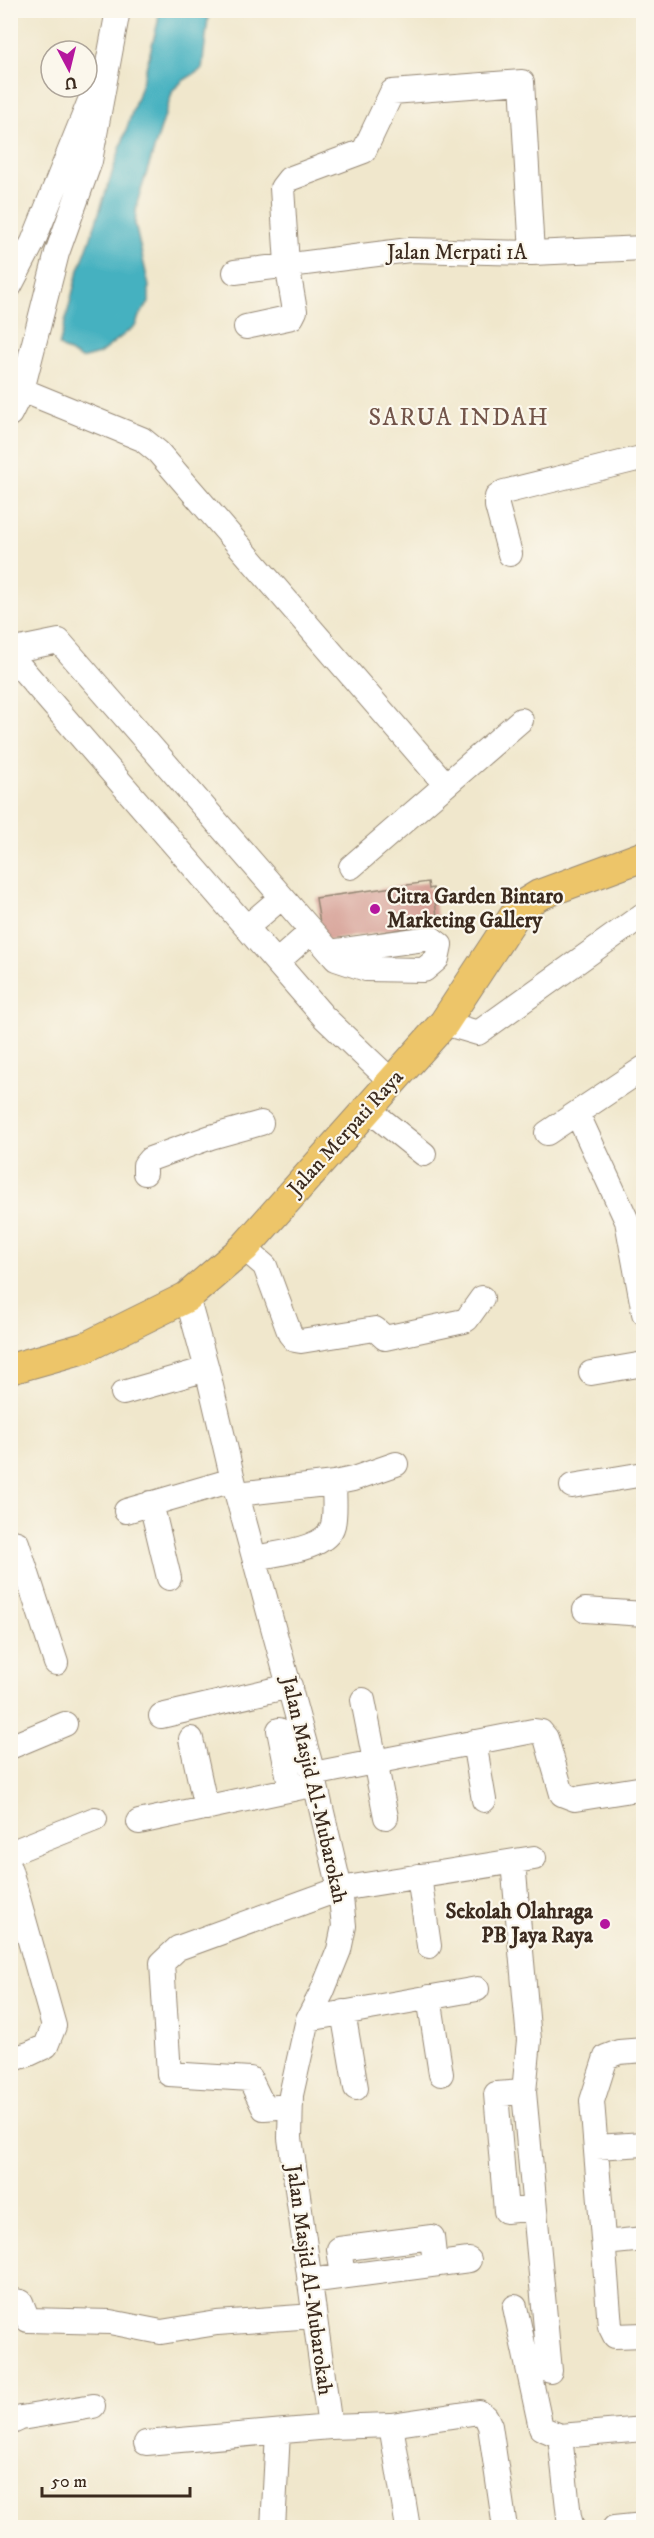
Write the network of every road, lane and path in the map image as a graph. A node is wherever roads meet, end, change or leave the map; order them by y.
1 (118, 10) edge
2 (111, 53) junction
3 (33, 242) junction
4 (644, 248) edge
5 (57, 253) junction
6 (532, 253) junction
7 (287, 264) junction
8 (235, 272) dead end
9 (10, 286) edge
10 (246, 327) dead end
11 (22, 390) junction
12 (10, 414) edge
13 (643, 460) edge
14 (510, 554) dead end
15 (10, 653) edge
16 (521, 720) dead end
17 (446, 784) junction
18 (644, 856) edge
19 (351, 867) dead end
20 (282, 897) junction
21 (644, 914) edge
22 (247, 927) junction
23 (312, 932) junction
24 (330, 952) dead end
25 (277, 962) junction
26 (444, 1023) junction
27 (644, 1068) edge
28 (392, 1082) junction
29 (368, 1109) junction
30 (577, 1113) junction
31 (261, 1123) dead end
32 (547, 1133) dead end
33 (424, 1154) dead end
34 (145, 1173) dead end
35 (635, 1215) edge
36 (244, 1248) junction
37 (638, 1251) edge
38 (187, 1297) junction
39 (482, 1298) dead end
40 (644, 1313) edge
41 (644, 1364) edge
42 (10, 1369) edge
43 (207, 1369) junction
44 (591, 1373) dead end
45 (123, 1393) dead end
46 (396, 1464) dead end
47 (644, 1474) edge
48 (334, 1483) junction
49 (572, 1486) dead end
50 (235, 1487) junction
51 (151, 1503) junction
52 (126, 1511) dead end
53 (10, 1541) edge
54 (255, 1558) junction
55 (169, 1578) dead end
56 (585, 1610) dead end
57 (644, 1614) edge
58 (56, 1663) dead end
59 (290, 1686) junction
60 (363, 1700) dead end
61 (161, 1716) dead end
62 (65, 1724) dead end
63 (279, 1730) dead end
64 (191, 1739) dead end
65 (474, 1742) junction
66 (10, 1747) edge
67 (375, 1760) junction
68 (314, 1779) junction
69 (644, 1788) edge
70 (291, 1790) junction
71 (484, 1800) dead end
72 (206, 1808) junction
73 (386, 1817) dead end
74 (95, 1820) dead end
75 (139, 1822) dead end
76 (10, 1853) edge
77 (10, 1870) edge
78 (419, 1876) junction
79 (340, 1889) junction
80 (429, 1946) dead end
81 (477, 1989) dead end
82 (429, 1997) junction
83 (343, 2012) junction
84 (308, 2019) junction
85 (644, 2050) edge
86 (10, 2060) edge
87 (441, 2074) dead end
88 (356, 2088) dead end
89 (291, 2106) junction
90 (644, 2144) edge
91 (596, 2147) junction
92 (644, 2239) edge
93 (604, 2243) junction
94 (469, 2260) dead end
95 (309, 2281) junction
96 (10, 2300) edge
97 (515, 2307) dead end
98 (314, 2316) junction
99 (644, 2335) edge
100 (550, 2372) dead end
101 (93, 2406) dead end
102 (10, 2423) edge
103 (391, 2425) junction
104 (330, 2427) junction
105 (644, 2429) edge
106 (278, 2432) junction
107 (560, 2436) junction
108 (146, 2444) dead end
109 (407, 2522) dead end
110 (644, 2525) edge
111 (273, 2528) edge
112 (505, 2528) edge
113 (572, 2528) edge
114 (614, 2528) edge

1 - 2 street
2 - 3 street
2 - 5 street
3 - 5 street
3 - 9 street
4 - 6 street, Jalan Merpati 1A
5 - 11 street
6 - 7 street, Jalan Merpati 1A
6 - 7 street
7 - 8 street, Jalan Merpati 1A
7 - 10 street
11 - 12 street
11 - 17 street
13 - 14 street
15 - 20 street
15 - 22 street
16 - 17 street
17 - 19 street
18 - 26 main road, Jalan Merpati Raya
20 - 22 street
20 - 23 street
21 - 26 street
22 - 25 street
23 - 24 street
23 - 25 street
25 - 28 street
26 - 28 main road, Jalan Merpati Raya
27 - 30 street
28 - 29 main road, Jalan Merpati Raya
29 - 33 street
29 - 36 main road, Jalan Merpati Raya
30 - 32 street
30 - 35 street
31 - 34 street
35 - 37 street
36 - 38 main road, Jalan Merpati Raya
36 - 39 street
37 - 40 street
38 - 42 main road, Jalan Merpati Raya
38 - 43 street, Jalan Masjid Al-Mubarokah
41 - 44 street
43 - 45 street
43 - 50 street, Jalan Masjid Al-Mubarokah
46 - 48 street
47 - 49 street
48 - 50 street
48 - 54 street
50 - 51 street
50 - 54 street, Jalan Masjid Al-Mubarokah
51 - 52 street
51 - 55 street
53 - 58 street
54 - 59 street, Jalan Masjid Al-Mubarokah
56 - 57 street
59 - 61 street
59 - 68 street, Jalan Masjid Al-Mubarokah
60 - 67 street
62 - 66 street
63 - 70 street
64 - 72 street
65 - 67 street
65 - 69 street
65 - 71 street
67 - 68 street
67 - 73 street
68 - 70 street
68 - 79 street, Jalan Masjid Al-Mubarokah
70 - 72 street
72 - 75 street
74 - 76 street
77 - 86 street
78 - 79 street
78 - 80 street
78 - 100 street
79 - 84 street, Jalan Masjid Al-Mubarokah
79 - 89 street
81 - 82 street
82 - 83 street
82 - 87 street
83 - 84 street
83 - 88 street
84 - 89 street, Jalan Masjid Al-Mubarokah
85 - 91 street
89 - 95 street, Jalan Masjid Al-Mubarokah
90 - 91 street
91 - 93 street
92 - 93 street
93 - 99 street
94 - 95 street
95 - 98 street, Jalan Masjid Al-Mubarokah
96 - 98 street
97 - 107 street
98 - 104 street, Jalan Masjid Al-Mubarokah
101 - 102 street
103 - 104 street
103 - 109 street
103 - 112 street
104 - 106 street
105 - 107 street
106 - 108 street
106 - 111 street
107 - 113 street
110 - 114 street

